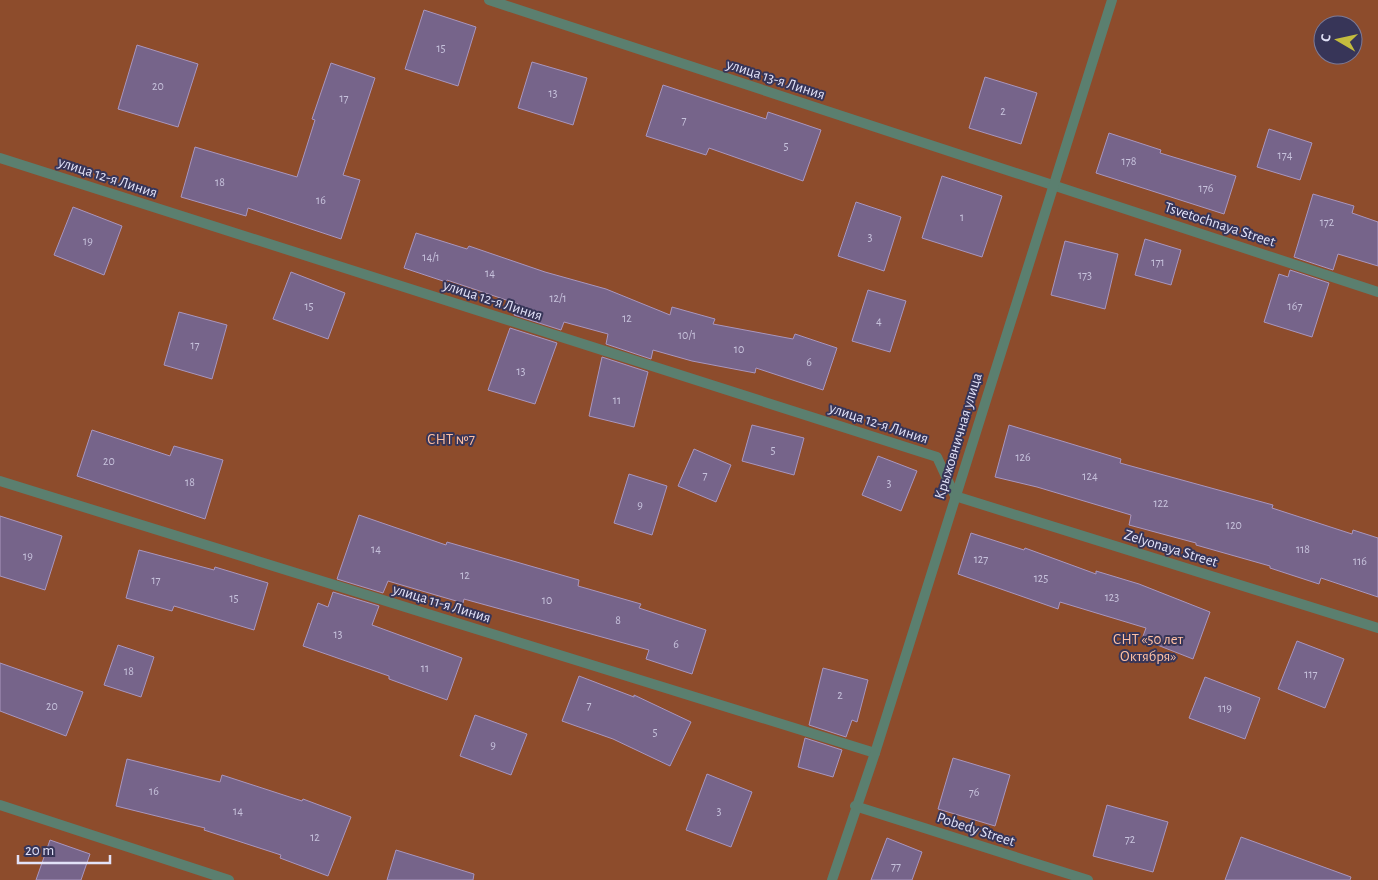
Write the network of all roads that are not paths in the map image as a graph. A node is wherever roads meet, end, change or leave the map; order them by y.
1 (489, 0) edge
2 (1112, 0) edge
3 (0, 158) edge
4 (1053, 186) junction
5 (1378, 292) edge
6 (0, 481) edge
7 (955, 496) junction
8 (1378, 628) edge
9 (874, 753) junction
10 (0, 805) edge
11 (855, 806) junction
12 (229, 880) edge
13 (832, 880) edge
14 (1088, 880) edge

1 - 4 street, улица 13-я Линия
2 - 4 street, Крыжовничная улица
3 - 7 street, улица 12-я Линия
4 - 5 street, Tsvetochnaya Street
4 - 7 street, Крыжовничная улица
6 - 9 street, улица 11-я Линия
7 - 8 street, Zelyonaya Street
7 - 9 street, Крыжовничная улица
9 - 11 street, Крыжовничная улица
10 - 12 street
11 - 13 street, Крыжовничная улица
11 - 14 street, Pobedy Street

